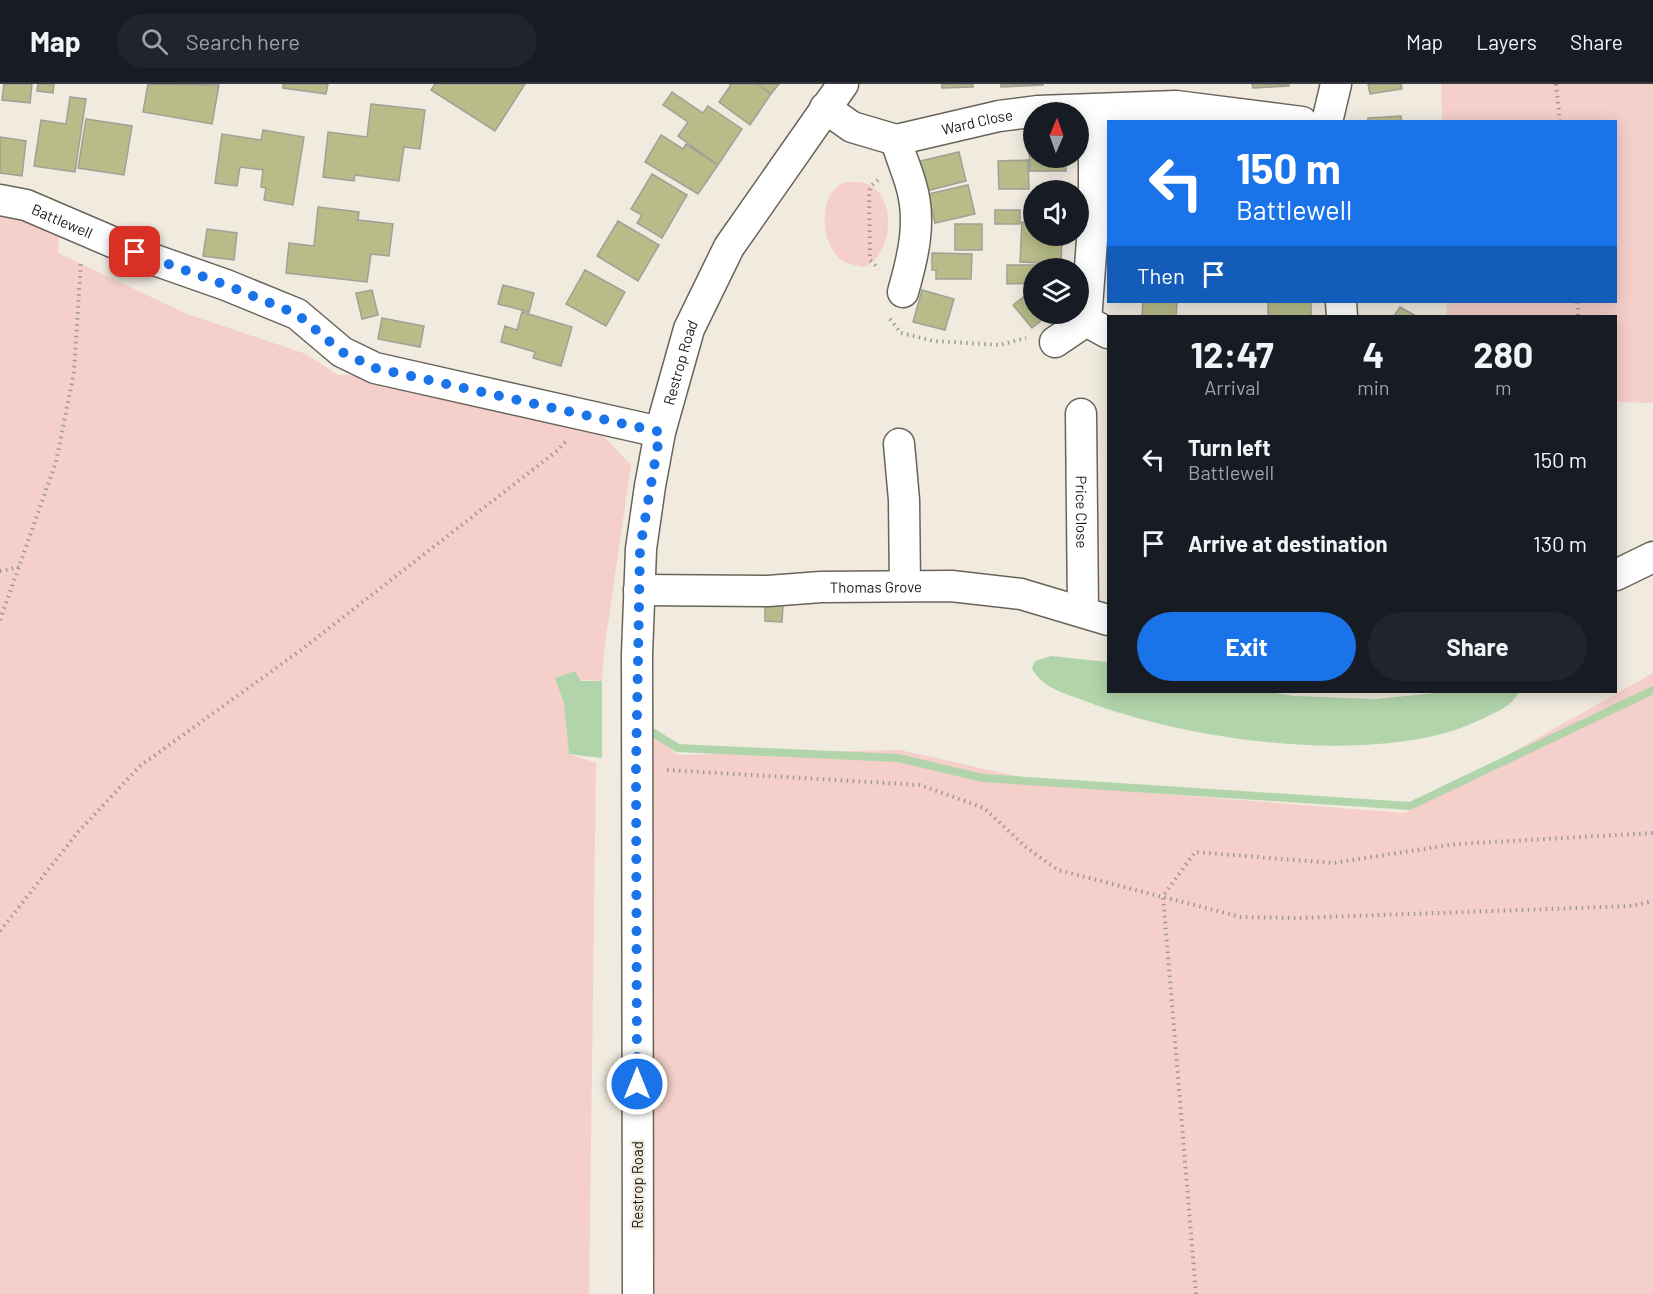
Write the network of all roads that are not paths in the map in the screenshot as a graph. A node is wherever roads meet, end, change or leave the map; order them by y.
1 (843, 84) edge
2 (1336, 84) edge
3 (825, 108) junction
4 (1094, 110) junction
5 (1286, 120) edge
6 (1327, 120) edge
7 (896, 140) junction
8 (0, 200) edge
9 (903, 292) dead end
10 (1097, 327) edge
11 (1055, 342) dead end
12 (1081, 414) dead end
13 (660, 432) junction
14 (899, 444) dead end
15 (1653, 557) edge
16 (1617, 575) edge
17 (905, 586) junction
18 (639, 590) junction
19 (1096, 615) edge
20 (638, 1294) edge

1 - 3 street, Restrop Road
2 - 6 street
3 - 7 street, Ward Close
3 - 13 street, Restrop Road
4 - 5 street, Ward Close
4 - 7 street, Ward Close
4 - 10 street
7 - 9 street
8 - 13 street, Battlewell
10 - 11 street
12 - 19 street, Price Close
13 - 18 street, Restrop Road
14 - 17 street
15 - 16 street
17 - 18 street, Thomas Grove
17 - 19 street, Thomas Grove
18 - 20 street, Restrop Road

